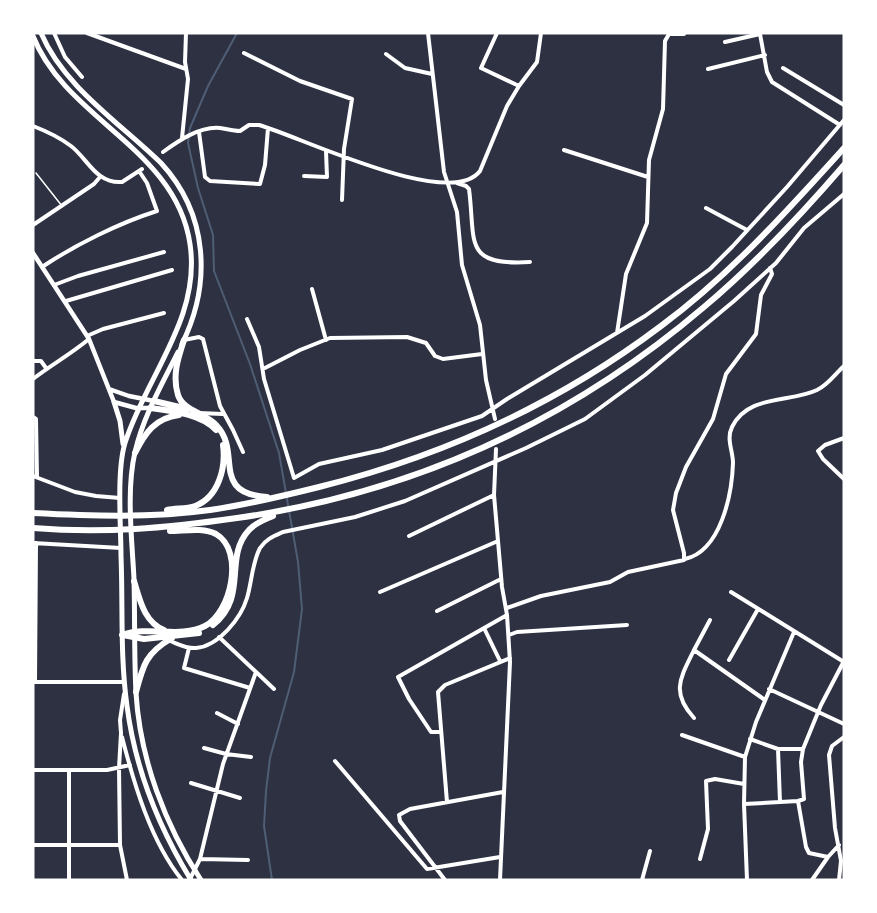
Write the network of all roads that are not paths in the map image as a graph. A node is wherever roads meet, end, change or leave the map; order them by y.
1 (41, 33) edge
2 (54, 33) edge
3 (87, 33) edge
4 (186, 33) edge
5 (428, 33) edge
6 (497, 33) edge
7 (541, 33) edge
8 (684, 34) edge
9 (33, 36) edge
10 (725, 42) dead end
11 (244, 53) dead end
12 (386, 54) dead end
13 (765, 55) junction
14 (783, 68) dead end
15 (186, 69) junction
16 (708, 69) dead end
17 (432, 74) junction
18 (82, 78) dead end
19 (519, 86) junction
20 (844, 105) edge
21 (844, 120) edge
22 (840, 125) junction
23 (33, 126) edge
24 (268, 128) junction
25 (197, 133) junction
26 (184, 138) junction
27 (844, 148) edge
28 (564, 150) dead end
29 (326, 151) junction
30 (162, 152) dead end
31 (344, 158) junction
32 (844, 165) edge
33 (36, 173) dead end
34 (304, 176) dead end
35 (99, 177) junction
36 (648, 177) junction
37 (447, 183) junction
38 (456, 183) junction
39 (844, 194) edge
40 (342, 200) dead end
41 (62, 207) junction
42 (706, 208) dead end
43 (33, 225) edge
44 (747, 230) junction
45 (164, 252) dead end
46 (33, 253) edge
47 (530, 262) dead end
48 (42, 267) junction
49 (770, 268) junction
50 (172, 270) dead end
51 (54, 285) junction
52 (312, 289) dead end
53 (66, 301) junction
54 (164, 313) dead end
55 (246, 319) dead end
56 (617, 333) junction
57 (88, 337) junction
58 (184, 340) junction
59 (326, 340) junction
60 (482, 354) junction
61 (33, 361) edge
62 (844, 366) edge
63 (46, 368) junction
64 (262, 370) junction
65 (33, 379) edge
66 (109, 389) junction
67 (143, 399) junction
68 (154, 401) junction
69 (114, 402) junction
70 (138, 408) junction
71 (150, 408) junction
72 (493, 408) junction
73 (192, 409) junction
74 (199, 412) junction
75 (223, 414) junction
76 (186, 415) junction
77 (33, 417) edge
78 (495, 419) dead end
79 (844, 438) edge
80 (124, 447) junction
81 (496, 448) dead end
82 (243, 452) dead end
83 (135, 453) junction
84 (496, 460) junction
85 (35, 477) edge
86 (844, 479) edge
87 (494, 495) junction
88 (121, 498) junction
89 (273, 498) junction
90 (280, 512) junction
91 (33, 513) edge
92 (154, 514) junction
93 (33, 528) edge
94 (147, 530) junction
95 (409, 536) dead end
96 (498, 541) junction
97 (34, 543) edge
98 (121, 548) junction
99 (685, 559) junction
100 (501, 579) junction
101 (134, 581) junction
102 (381, 592) dead end
103 (731, 592) dead end
104 (507, 608) junction
105 (758, 609) junction
106 (437, 611) dead end
107 (507, 615) junction
108 (710, 620) dead end
109 (34, 623) edge
110 (627, 625) dead end
111 (484, 628) junction
112 (135, 631) junction
113 (168, 632) junction
114 (794, 632) junction
115 (122, 635) junction
116 (509, 635) junction
117 (219, 637) junction
118 (135, 639) junction
119 (172, 639) junction
120 (189, 648) junction
121 (694, 650) junction
122 (510, 658) junction
123 (729, 660) dead end
124 (500, 661) junction
125 (844, 662) edge
126 (256, 672) junction
127 (34, 682) edge
128 (125, 684) junction
129 (250, 688) junction
130 (274, 689) dead end
131 (770, 689) junction
132 (136, 692) junction
133 (765, 700) junction
134 (819, 712) junction
135 (217, 713) dead end
136 (694, 717) dead end
137 (238, 724) junction
138 (844, 724) edge
139 (440, 732) junction
140 (122, 733) junction
141 (682, 735) dead end
142 (844, 736) edge
143 (750, 739) junction
144 (204, 748) dead end
145 (778, 749) junction
146 (803, 749) junction
147 (226, 754) junction
148 (251, 757) dead end
149 (744, 757) junction
150 (335, 761) dead end
151 (130, 765) junction
152 (119, 768) junction
153 (33, 770) edge
154 (69, 770) junction
155 (191, 783) dead end
156 (744, 784) junction
157 (216, 790) junction
158 (503, 792) junction
159 (240, 798) dead end
160 (798, 801) junction
161 (447, 802) junction
162 (780, 802) junction
163 (744, 804) junction
164 (33, 844) edge
165 (69, 845) junction
166 (838, 845) junction
167 (120, 846) junction
168 (650, 852) dead end
169 (500, 857) junction
170 (828, 857) junction
171 (200, 859) junction
172 (700, 859) dead end
173 (248, 860) dead end
174 (438, 868) junction
175 (195, 871) junction
176 (69, 880) edge
177 (127, 880) edge
178 (182, 880) edge
179 (190, 880) edge
180 (201, 880) edge
181 (446, 880) edge
182 (500, 880) edge
183 (642, 880) edge
184 (747, 880) edge
185 (812, 880) edge
186 (839, 880) edge

1 - 58 main road
2 - 18 street
3 - 15 street
4 - 15 street
5 - 17 street
6 - 19 street
7 - 19 street
8 - 36 street
9 - 67 main road
10 - 13 street
11 - 31 street
12 - 17 street
13 - 16 street
13 - 22 street
14 - 20 street
15 - 26 street
17 - 37 street
19 - 38 street
21 - 22 street
22 - 44 street
23 - 35 street
24 - 25 street
24 - 25 street
24 - 29 street
25 - 26 street
26 - 30 street
27 - 89 highway
28 - 36 street
29 - 31 street
29 - 34 street
31 - 37 street
31 - 40 street
32 - 90 highway
33 - 41 lane
35 - 41 street
35 - 48 street
36 - 56 street
37 - 38 street
37 - 60 street
38 - 47 street
39 - 49 street
41 - 43 street
42 - 44 street
44 - 56 street
45 - 51 street
46 - 48 street
48 - 51 street
49 - 84 street
49 - 99 street
50 - 53 street
51 - 53 street
52 - 59 street
53 - 57 street
54 - 57 street
55 - 64 street
56 - 72 street
57 - 63 street
57 - 66 street
58 - 68 main road
58 - 73 highway
58 - 75 street
59 - 60 street
59 - 64 street
60 - 72 street
61 - 63 street
62 - 99 street
63 - 65 street
64 - 72 street
66 - 67 street
66 - 69 street
67 - 68 street
67 - 70 main road
68 - 71 main road
68 - 73 highway
69 - 70 street
69 - 80 main road
70 - 71 street
70 - 80 main road
71 - 76 highway
71 - 83 main road
72 - 78 street
73 - 74 highway
74 - 75 street
74 - 89 highway
75 - 82 street
76 - 83 highway
76 - 92 highway
77 - 85 street
79 - 86 street
80 - 88 main road
81 - 84 street
83 - 101 main road
84 - 87 street
84 - 117 street
85 - 88 street
87 - 95 street
87 - 96 street
88 - 98 main road
89 - 92 highway
90 - 94 highway
90 - 119 highway
91 - 92 highway
93 - 94 highway
94 - 113 highway
96 - 100 street
96 - 102 street
97 - 98 street
97 - 109 street
98 - 115 main road
99 - 104 street
100 - 104 street
100 - 106 street
101 - 112 main road
101 - 113 highway
103 - 105 street
104 - 107 street
105 - 114 street
105 - 123 street
107 - 111 street
107 - 116 street
108 - 121 street
109 - 127 street
110 - 116 street
111 - 124 street
111 - 139 street
112 - 113 highway
112 - 115 highway
112 - 118 main road
114 - 125 street
114 - 131 street
115 - 118 highway
115 - 128 main road
116 - 122 street
117 - 120 street
117 - 126 street
118 - 119 highway
118 - 132 main road
119 - 120 street
119 - 132 highway
120 - 129 street
121 - 133 street
121 - 136 street
122 - 124 street
122 - 158 street
124 - 139 street
125 - 134 street
126 - 129 street
126 - 130 street
127 - 128 street
128 - 140 street
128 - 179 main road
129 - 137 street
131 - 133 street
131 - 134 street
132 - 175 main road
133 - 143 street
134 - 138 street
134 - 146 street
135 - 137 street
137 - 147 street
139 - 161 street
140 - 151 street
140 - 152 street
141 - 149 street
142 - 166 street
143 - 145 street
143 - 149 street
144 - 147 street
145 - 146 street
145 - 162 street
146 - 160 street
147 - 148 street
147 - 157 street
149 - 156 street
150 - 174 street
151 - 152 street
151 - 178 street
152 - 154 street
152 - 167 street
153 - 154 street
154 - 165 street
155 - 157 street
156 - 163 street
156 - 172 street
157 - 159 street
157 - 171 street
158 - 161 street
158 - 169 street
160 - 162 street
160 - 170 street
161 - 174 street
162 - 163 street
163 - 184 street
164 - 165 street
165 - 167 street
165 - 176 street
166 - 170 street
166 - 186 street
167 - 177 street
168 - 183 street
169 - 174 street
169 - 182 street
170 - 185 street
171 - 173 street
171 - 175 street
174 - 181 street
175 - 179 street
175 - 180 main road

